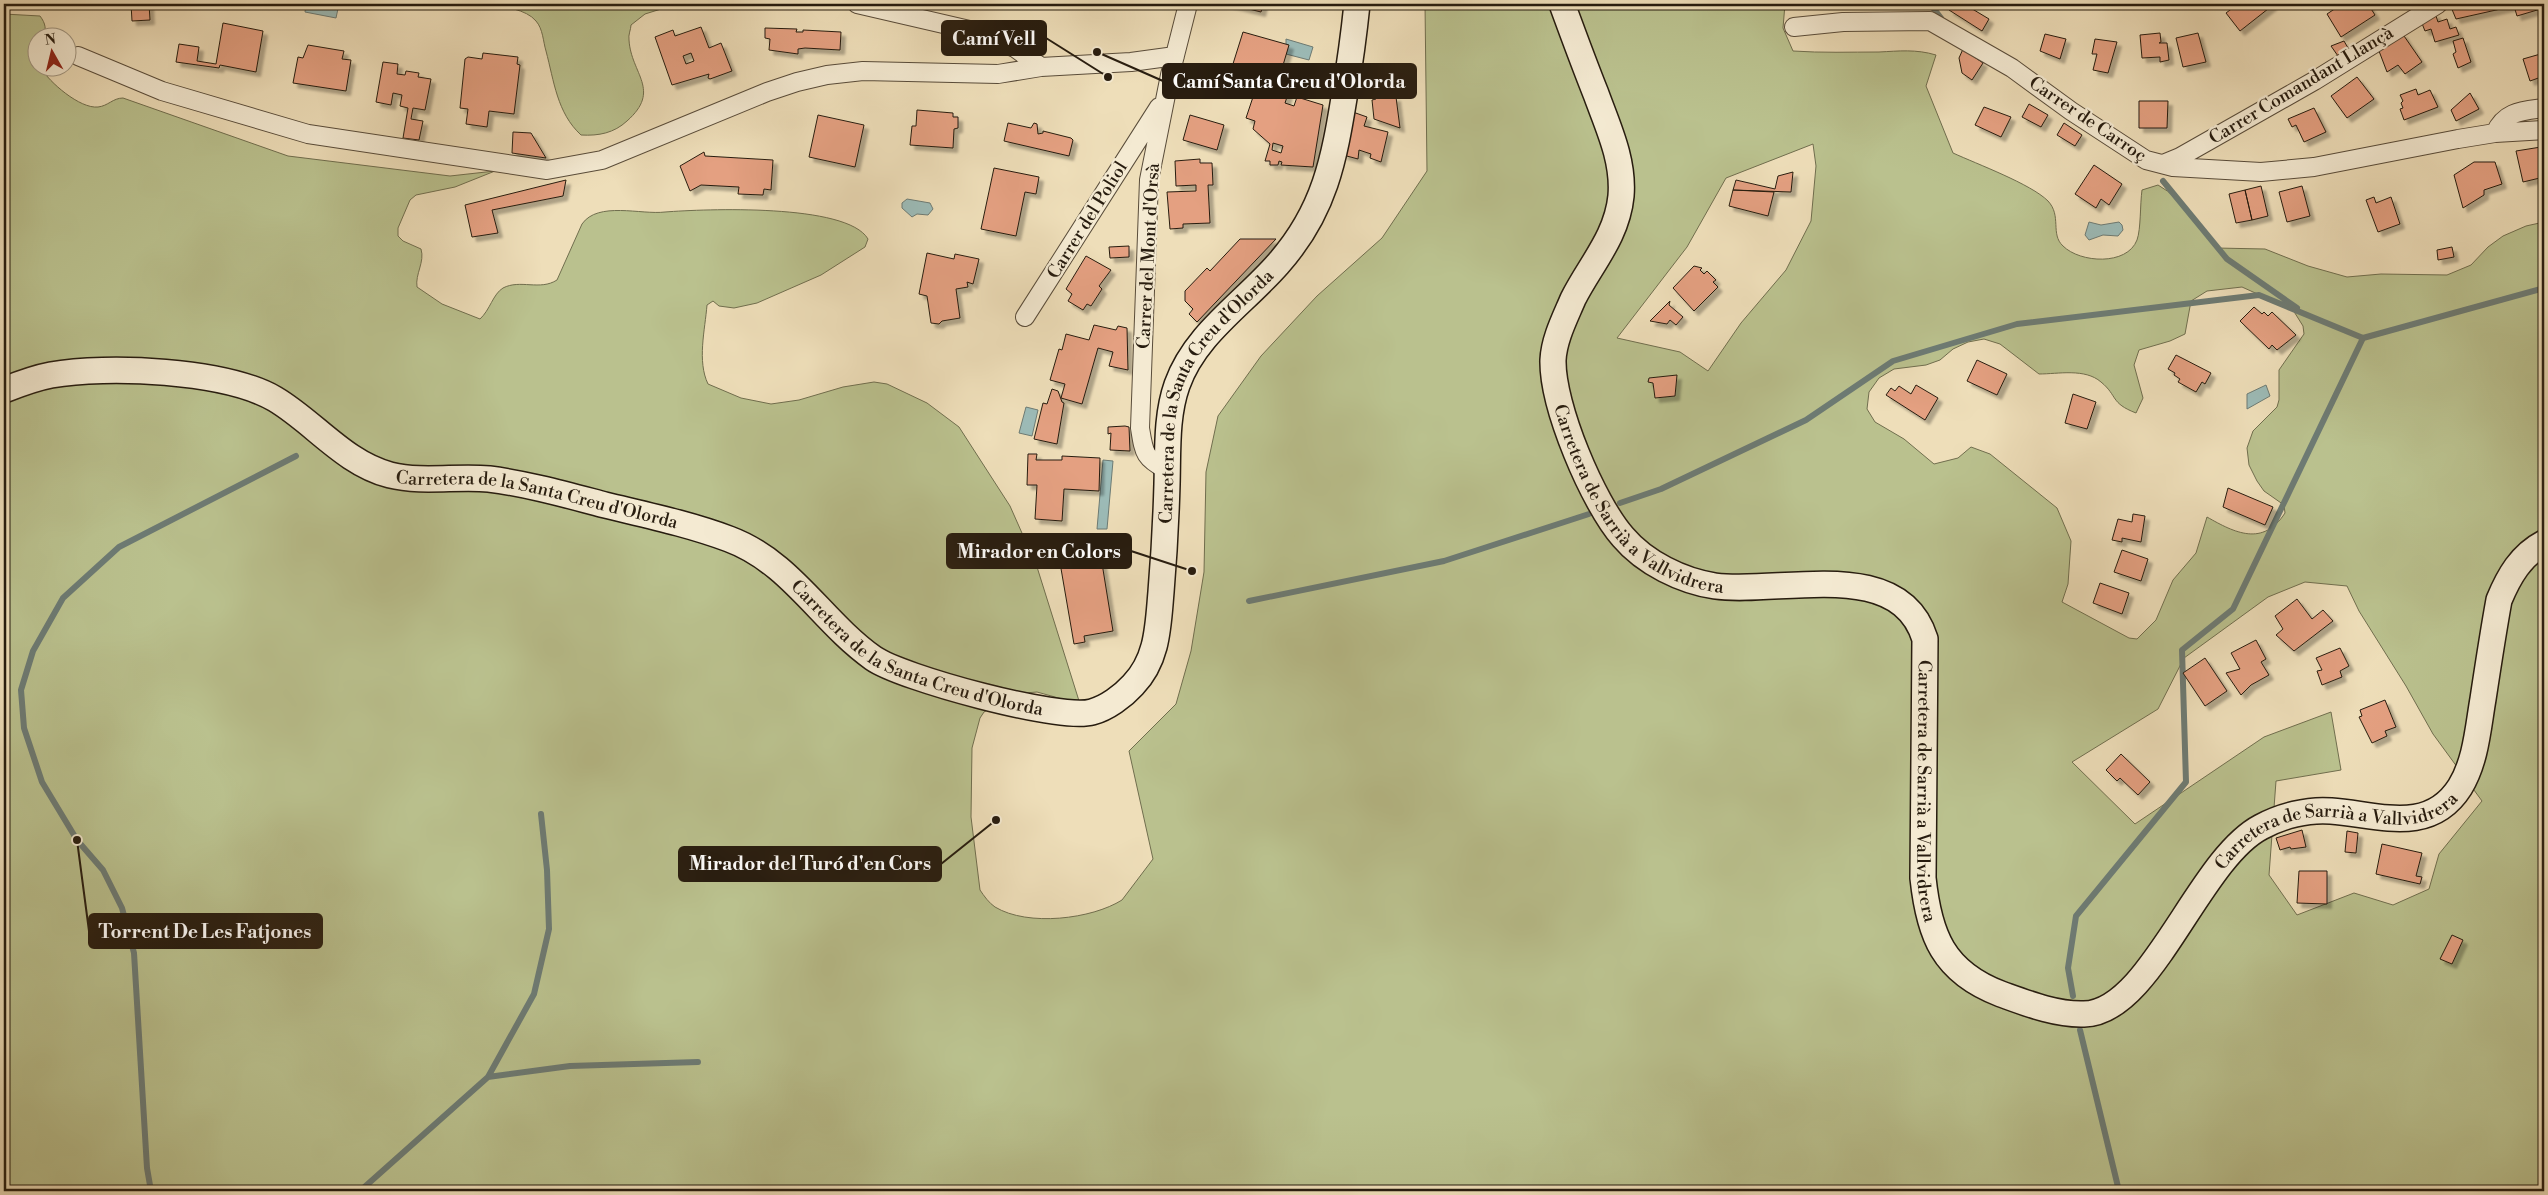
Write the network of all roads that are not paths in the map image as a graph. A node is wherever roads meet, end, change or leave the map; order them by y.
1 (857, 4) edge
2 (1188, 4) edge
3 (1357, 4) edge
4 (1562, 4) edge
5 (2438, 4) edge
6 (1794, 27) dead end
7 (78, 56) dead end
8 (1175, 56) junction
9 (1041, 67) junction
10 (1165, 97) junction
11 (2544, 108) edge
12 (2544, 130) edge
13 (2495, 134) junction
14 (2163, 164) junction
15 (1025, 317) dead end
16 (4, 390) edge
17 (1167, 470) junction
18 (2544, 543) edge

1 - 9 street
2 - 8 street, Carrer del Mont d'Orsà
3 - 17 main road, Carretera de la Santa Creu d'Olorda
4 - 18 main road, Carretera de Sarrià a Vallvidrera
5 - 14 street, Carrer Comandant Llançà
6 - 14 street, Carrer de Carroç
7 - 9 street
8 - 9 street
8 - 10 street, Carrer del Mont d'Orsà
10 - 15 street, Carrer del Poliol
10 - 17 street, Carrer del Mont d'Orsà
11 - 13 street
12 - 13 street, Carrer de Carroç
13 - 14 street, Carrer de Carroç
16 - 17 main road, Carretera de la Santa Creu d'Olorda

